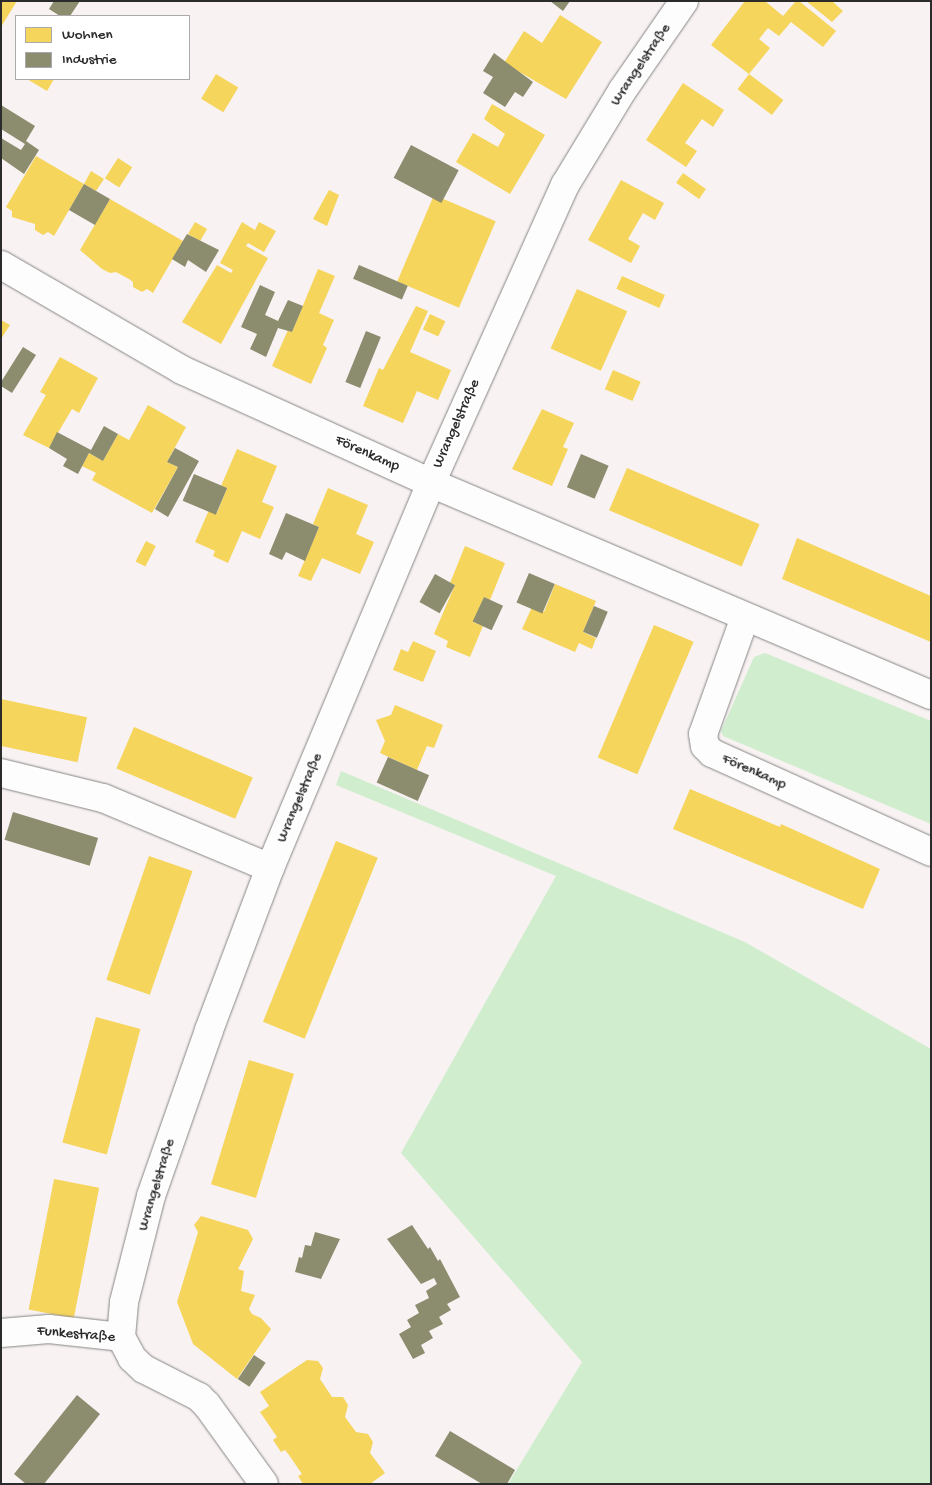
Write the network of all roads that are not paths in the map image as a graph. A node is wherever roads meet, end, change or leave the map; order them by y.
1 (684, 1) edge
2 (1, 266) edge
3 (431, 483) junction
4 (745, 617) junction
5 (931, 695) edge
6 (1, 773) edge
7 (931, 852) edge
8 (270, 868) junction
9 (1, 1333) edge
10 (121, 1337) junction
11 (264, 1484) edge

1 - 3 street, Wrangelstraße
2 - 3 street, Förenkamp
3 - 4 street, Förenkamp
3 - 8 street, Wrangelstraße
4 - 5 street, Förenkamp
4 - 7 street, Förenkamp
6 - 8 street
8 - 10 street, Wrangelstraße
9 - 10 street, Funkestraße
10 - 11 street, Funkestraße

